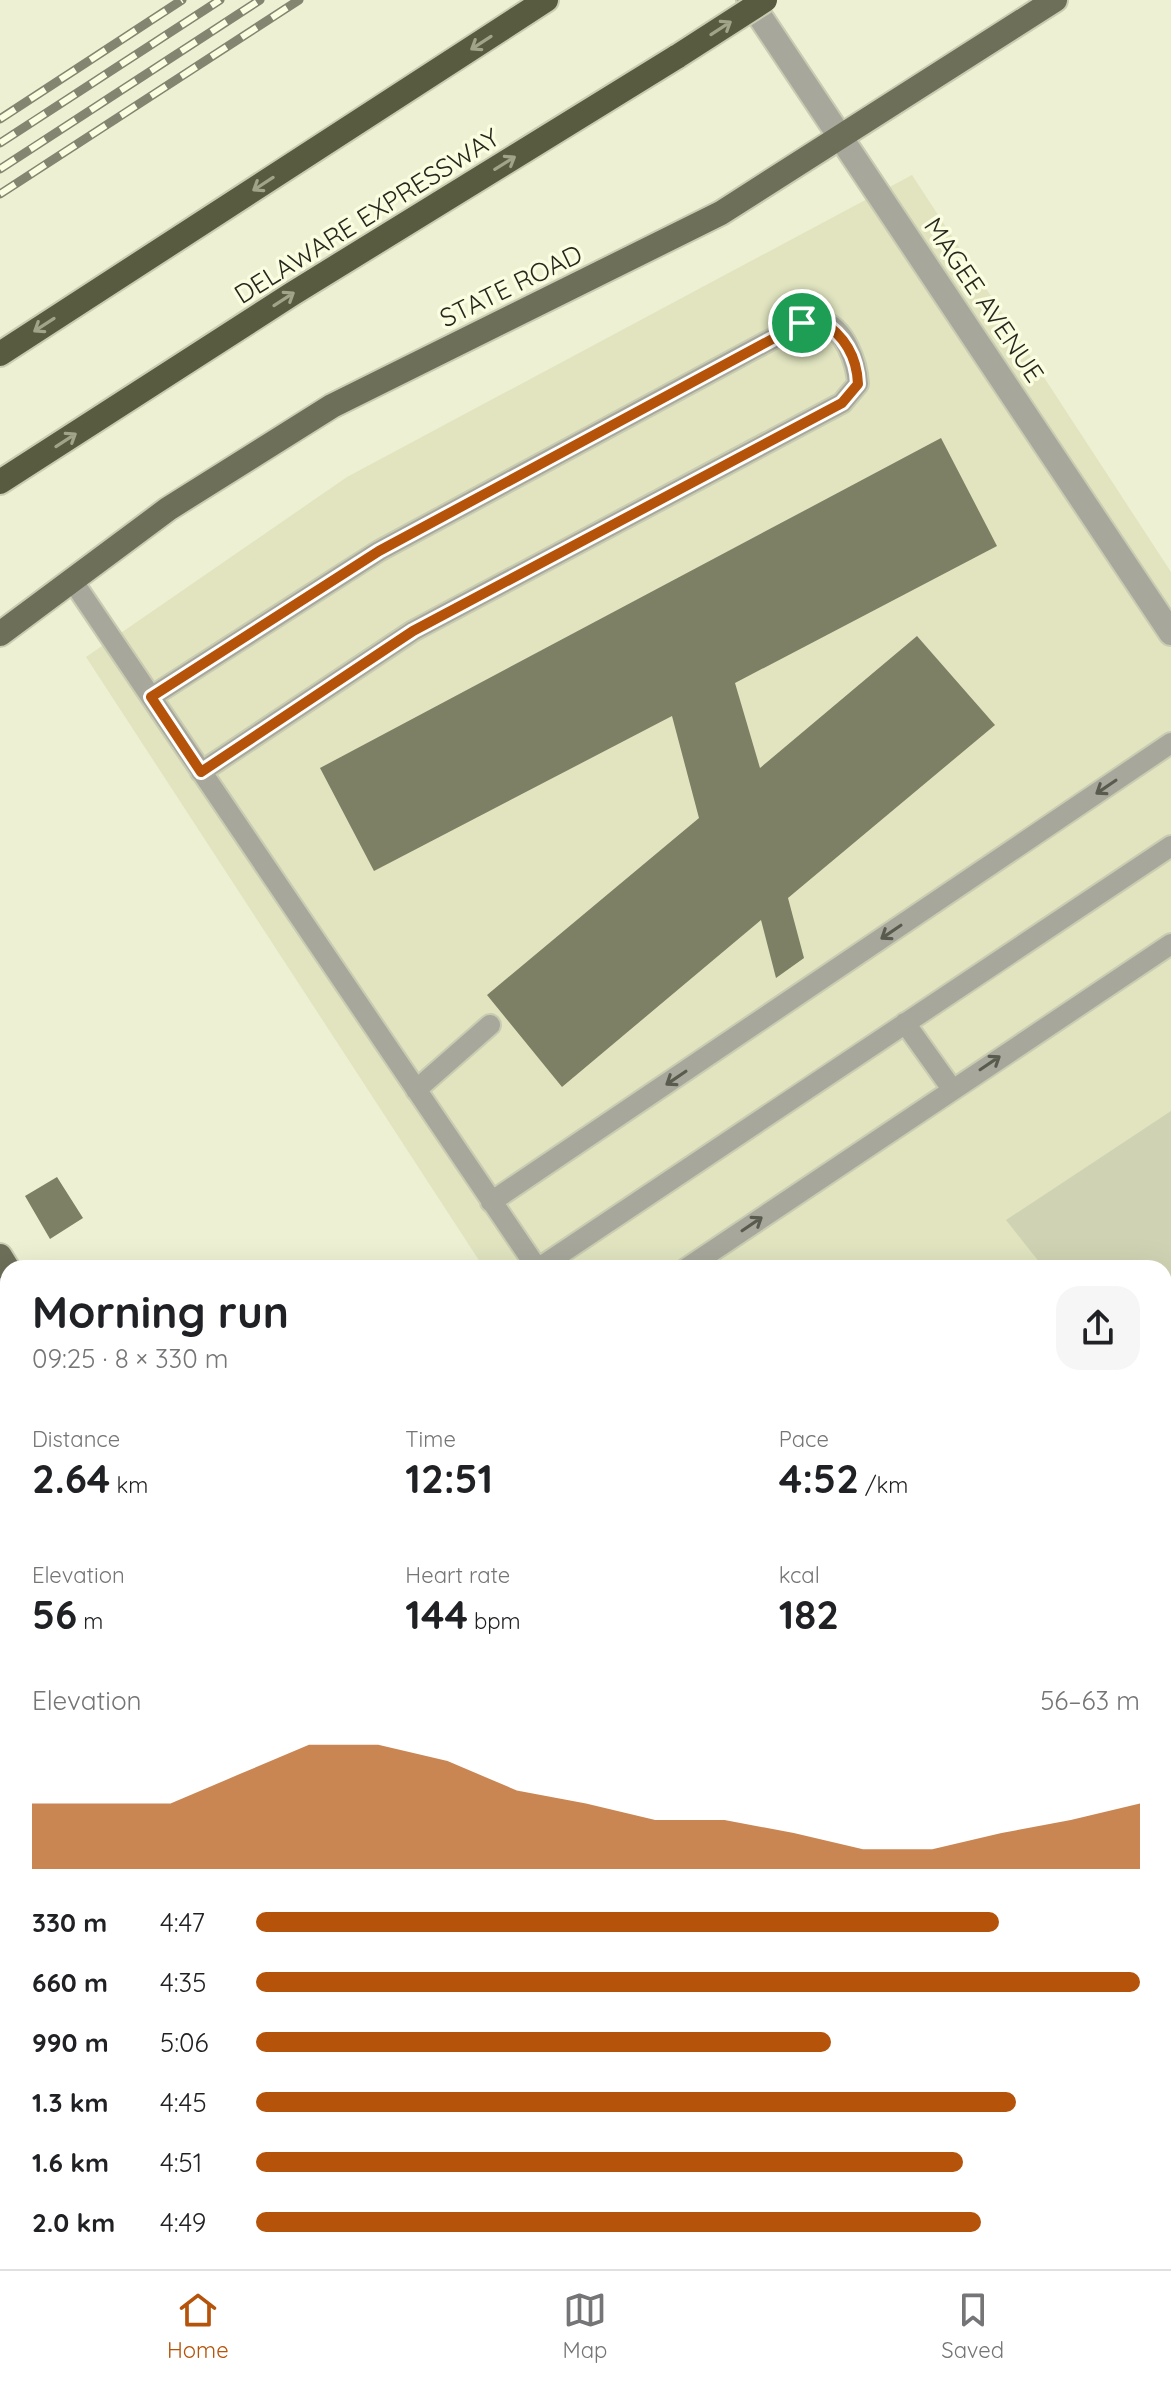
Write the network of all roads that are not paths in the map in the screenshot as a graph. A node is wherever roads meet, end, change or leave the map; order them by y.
1 (546, 0) edge
2 (749, 0) edge
3 (765, 0) edge
4 (1055, 0) edge
5 (841, 136) junction
6 (0, 354) edge
7 (0, 482) edge
8 (72, 580) junction
9 (1171, 633) edge
10 (0, 634) edge
11 (151, 697) junction
12 (1171, 743) edge
13 (201, 772) junction
14 (1171, 846) edge
15 (1171, 944) edge
16 (905, 1023) junction
17 (490, 1025) dead end
18 (952, 1089) junction
19 (416, 1090) junction
20 (491, 1202) junction
21 (532, 1260) edge
22 (550, 1260) edge
23 (699, 1260) edge

1 -> 6 highway
2 - 5 street, MAGEE AVENUE
7 -> 3 highway, DELAWARE EXPRESSWAY, bridge
4 - 5 main road, STATE ROAD
5 - 8 main road, STATE ROAD
5 - 9 street, MAGEE AVENUE
8 - 10 main road, STATE ROAD
8 - 11 lane
11 - 13 lane
11 - 13 lane
12 -> 20 lane
13 - 19 lane
14 - 16 lane
18 -> 15 lane
16 - 18 lane
16 - 22 lane
17 - 19 lane
23 -> 18 lane
19 - 20 lane
20 - 21 lane

